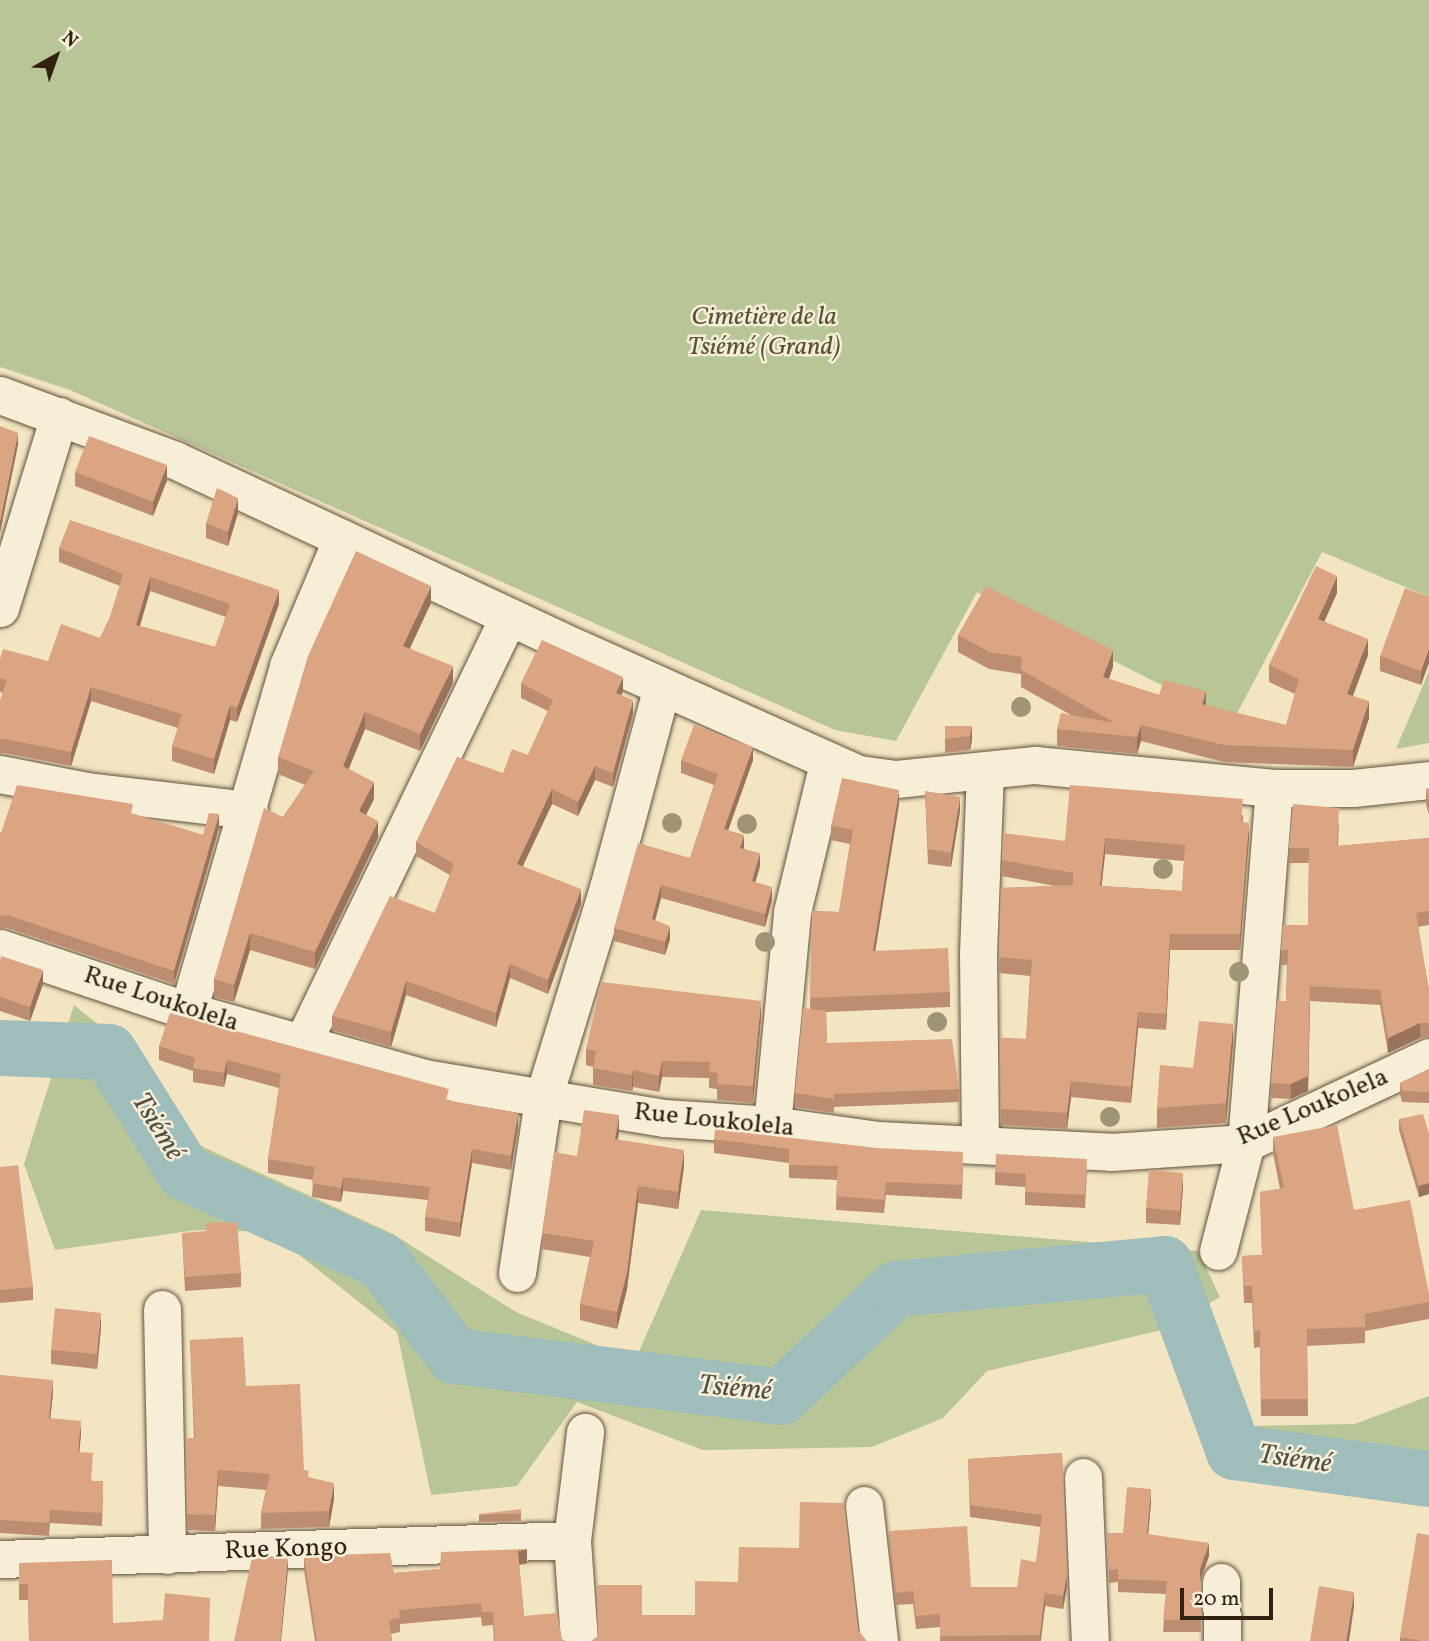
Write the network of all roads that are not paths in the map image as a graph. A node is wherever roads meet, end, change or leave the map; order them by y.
1 (0, 395) edge
2 (59, 416) junction
3 (342, 538) junction
4 (0, 608) edge
5 (509, 615) junction
6 (662, 687) junction
7 (828, 762) junction
8 (985, 772) junction
9 (0, 775) edge
10 (1429, 780) edge
11 (1274, 789) junction
12 (249, 810) junction
13 (0, 948) edge
14 (188, 1011) junction
15 (302, 1044) junction
16 (1429, 1057) edge
17 (543, 1099) junction
18 (772, 1125) junction
19 (1246, 1143) junction
20 (980, 1144) junction
21 (1218, 1251) dead end
22 (517, 1273) dead end
23 (162, 1309) dead end
24 (585, 1432) dead end
25 (1083, 1478) dead end
26 (864, 1505) dead end
27 (572, 1540) junction
28 (167, 1555) junction
29 (0, 1559) edge
30 (1221, 1582) dead end
31 (579, 1641) edge
32 (879, 1641) edge
33 (1090, 1641) edge
34 (1222, 1641) edge

1 - 2 street
2 - 3 street
2 - 4 street
3 - 5 street
3 - 12 street
5 - 6 street
5 - 15 street
6 - 7 street
6 - 17 street
7 - 8 street
7 - 18 street
8 - 11 street
8 - 20 street
9 - 12 street
10 - 11 street
11 - 19 street
12 - 14 street
13 - 14 street, Rue Loukolela
14 - 15 street, Rue Loukolela
15 - 17 street, Rue Loukolela
16 - 19 street, Rue Loukolela
17 - 18 street, Rue Loukolela
17 - 22 street
18 - 20 street, Rue Loukolela
19 - 20 street, Rue Loukolela
19 - 21 street
23 - 28 street
24 - 27 street
25 - 33 street
26 - 32 street
27 - 28 street, Rue Kongo
27 - 31 street
28 - 29 street, Rue Kongo
30 - 34 street

